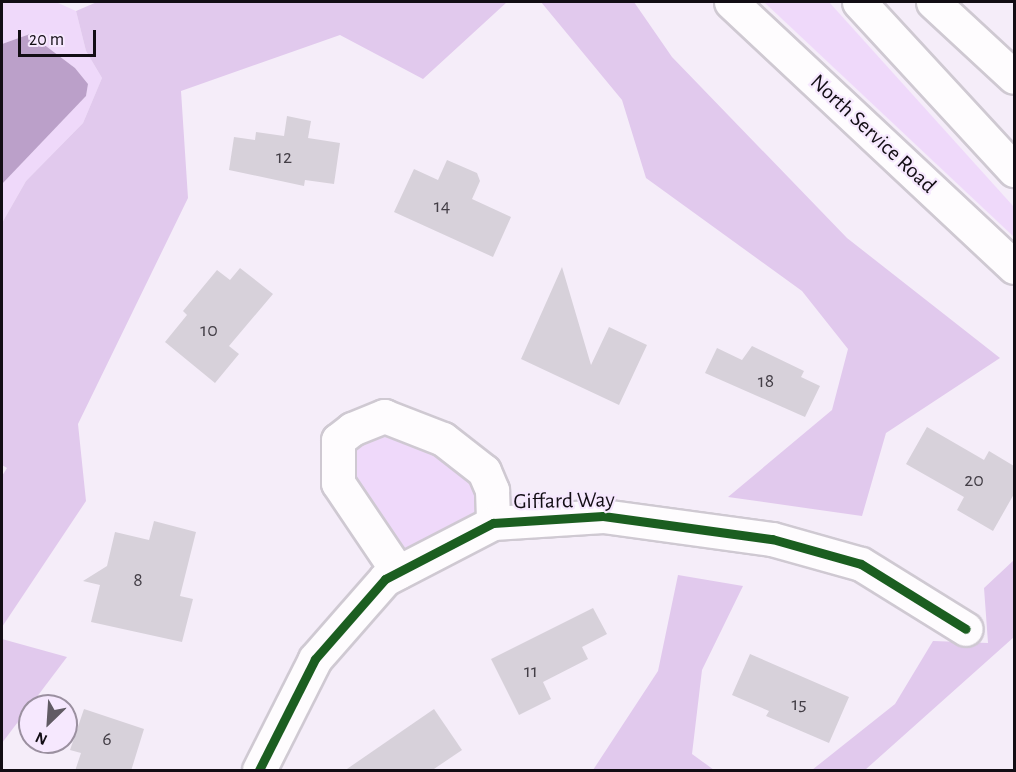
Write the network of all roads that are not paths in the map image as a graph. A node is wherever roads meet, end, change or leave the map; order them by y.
1 (731, 2) edge
2 (859, 2) edge
3 (933, 2) edge
4 (1014, 77) edge
5 (1014, 170) edge
6 (1014, 267) edge
7 (493, 523) junction
8 (398, 572) junction
9 (966, 629) dead end
10 (259, 771) edge

1 - 6 main road, North Service Road
2 - 5 main road
3 - 4 main road
7 - 8 main road, Giffard Way
7 - 8 main road, Giffard Way
7 - 9 main road, Giffard Way
8 - 10 main road, Giffard Way

